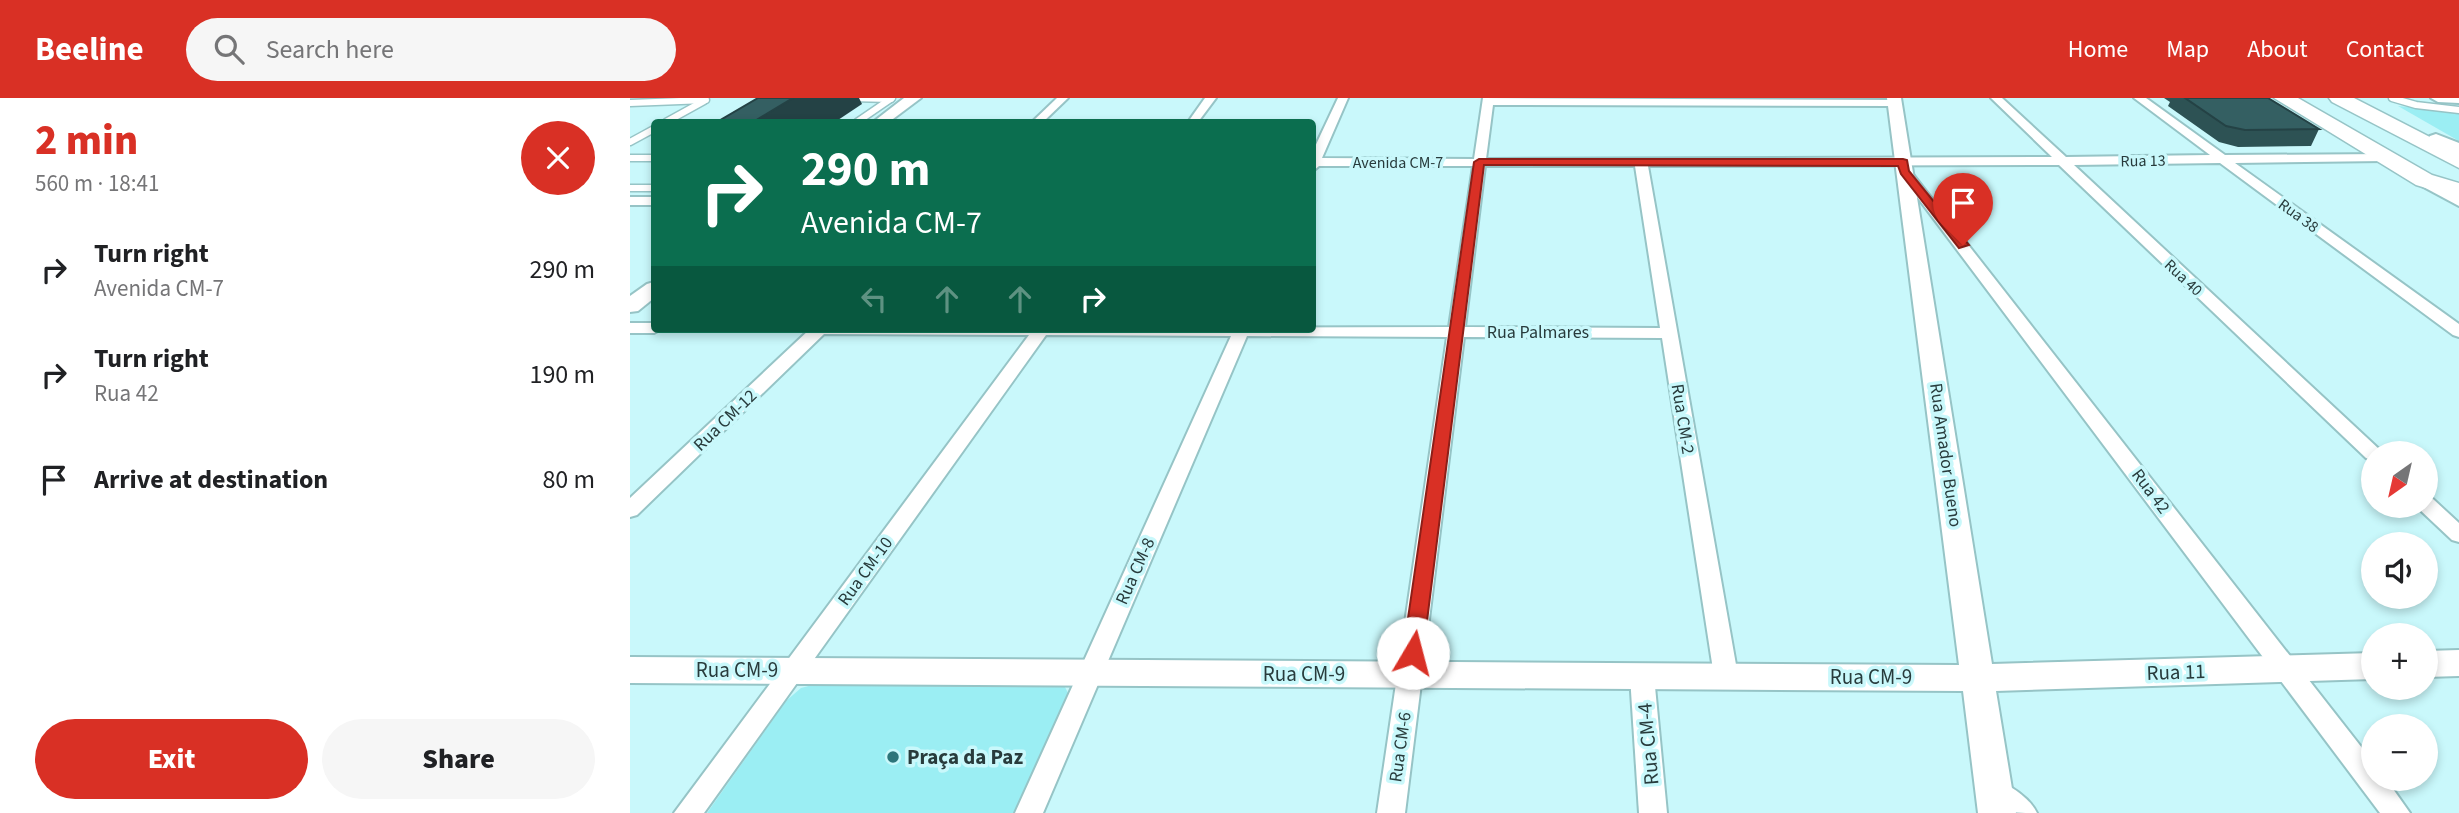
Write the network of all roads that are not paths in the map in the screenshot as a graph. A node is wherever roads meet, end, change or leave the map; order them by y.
1 (850, 98) edge
2 (892, 98) edge
3 (914, 98) edge
4 (1063, 98) edge
5 (1211, 98) edge
6 (1343, 98) edge
7 (1996, 98) edge
8 (2139, 98) edge
9 (2284, 98) edge
10 (2320, 98) edge
11 (2339, 98) edge
12 (2356, 98) edge
13 (2392, 98) edge
14 (2438, 98) edge
15 (709, 99) edge
16 (2459, 99) edge
17 (1488, 100) edge
18 (1894, 100) edge
19 (635, 101) edge
20 (2459, 110) edge
21 (672, 119) edge
22 (861, 119) edge
23 (884, 119) edge
24 (1040, 119) edge
25 (1195, 119) edge
26 (651, 130) edge
27 (632, 140) edge
28 (2459, 151) edge
29 (1316, 157) edge
30 (2384, 157) junction
31 (630, 158) edge
32 (651, 158) edge
33 (2222, 159) junction
34 (2061, 161) junction
35 (2459, 161) edge
36 (1479, 162) junction
37 (1641, 163) junction
38 (1316, 164) edge
39 (1904, 167) junction
40 (2424, 180) junction
41 (2459, 181) edge
42 (630, 188) edge
43 (651, 188) edge
44 (2459, 191) edge
45 (630, 201) edge
46 (651, 201) edge
47 (2459, 201) edge
48 (651, 290) edge
49 (630, 306) edge
50 (630, 328) edge
51 (651, 328) edge
52 (1316, 331) edge
53 (1456, 332) junction
54 (2459, 332) edge
55 (815, 333) edge
56 (1040, 333) edge
57 (1240, 333) edge
58 (1669, 333) junction
59 (2361, 443) edge
60 (630, 510) edge
61 (2438, 515) edge
62 (2459, 535) edge
63 (2459, 663) edge
64 (2438, 664) edge
65 (2361, 666) edge
66 (2286, 668) junction
67 (630, 670) edge
68 (792, 671) junction
69 (1091, 673) junction
70 (1410, 674) junction
71 (1642, 676) junction
72 (1726, 676) junction
73 (1978, 678) junction
74 (1996, 802) edge
75 (688, 813) edge
76 (1029, 813) edge
77 (1391, 813) edge
78 (1653, 813) edge
79 (2023, 813) edge
80 (2396, 813) edge

1 - 2 lane
2 - 22 lane
3 - 23 street
4 - 24 street
5 - 25 street
6 - 29 street
7 - 34 street, Rua 40
8 - 33 street, Rua 38
9 - 30 highway
10 - 41 highway
11 - 35 highway
12 - 28 highway
13 - 20 lane
14 - 16 street
15 - 19 lane
15 - 21 lane
17 - 18 street
17 - 36 street, Rua CM-6
18 - 39 street, Rua Amador Bueno
26 - 27 lane
30 - 33 street, Rua 13
30 - 40 highway
31 - 32 lane
33 - 34 street, Rua 13
33 - 54 street, Rua 38
34 - 39 street, Rua 13
34 - 59 street, Rua 40
36 - 37 street, Avenida CM-7
36 - 38 street, Avenida CM-7
36 - 53 street, Rua CM-6
37 - 39 street, Avenida CM-7
37 - 58 street, Rua CM-2
39 - 66 street, Rua 42
39 - 73 street, Rua Amador Bueno
40 - 44 highway
40 - 47 street
42 - 43 lane
45 - 46 street
48 - 49 street
50 - 51 street
52 - 53 street, Rua Palmares
53 - 58 street, Rua Palmares
53 - 70 street, Rua CM-6
55 - 60 street, Rua CM-12
56 - 68 street, Rua CM-10
57 - 69 street, Rua CM-8
58 - 72 street, Rua CM-2
61 - 62 street
63 - 64 street
65 - 66 street, Rua 11
66 - 73 street, Rua 11
66 - 80 street, Rua 42
67 - 68 street, Rua CM-9
68 - 69 street, Rua CM-9
68 - 75 street, Rua CM-10
69 - 70 street, Rua CM-9
69 - 76 street, Rua CM-8
70 - 71 street, Rua CM-9
70 - 77 street, Rua CM-6
71 - 72 street, Rua CM-9
71 - 78 street, Rua CM-4
72 - 73 street, Rua CM-9
73 - 74 street, Rua Amador Bueno
74 - 79 street

